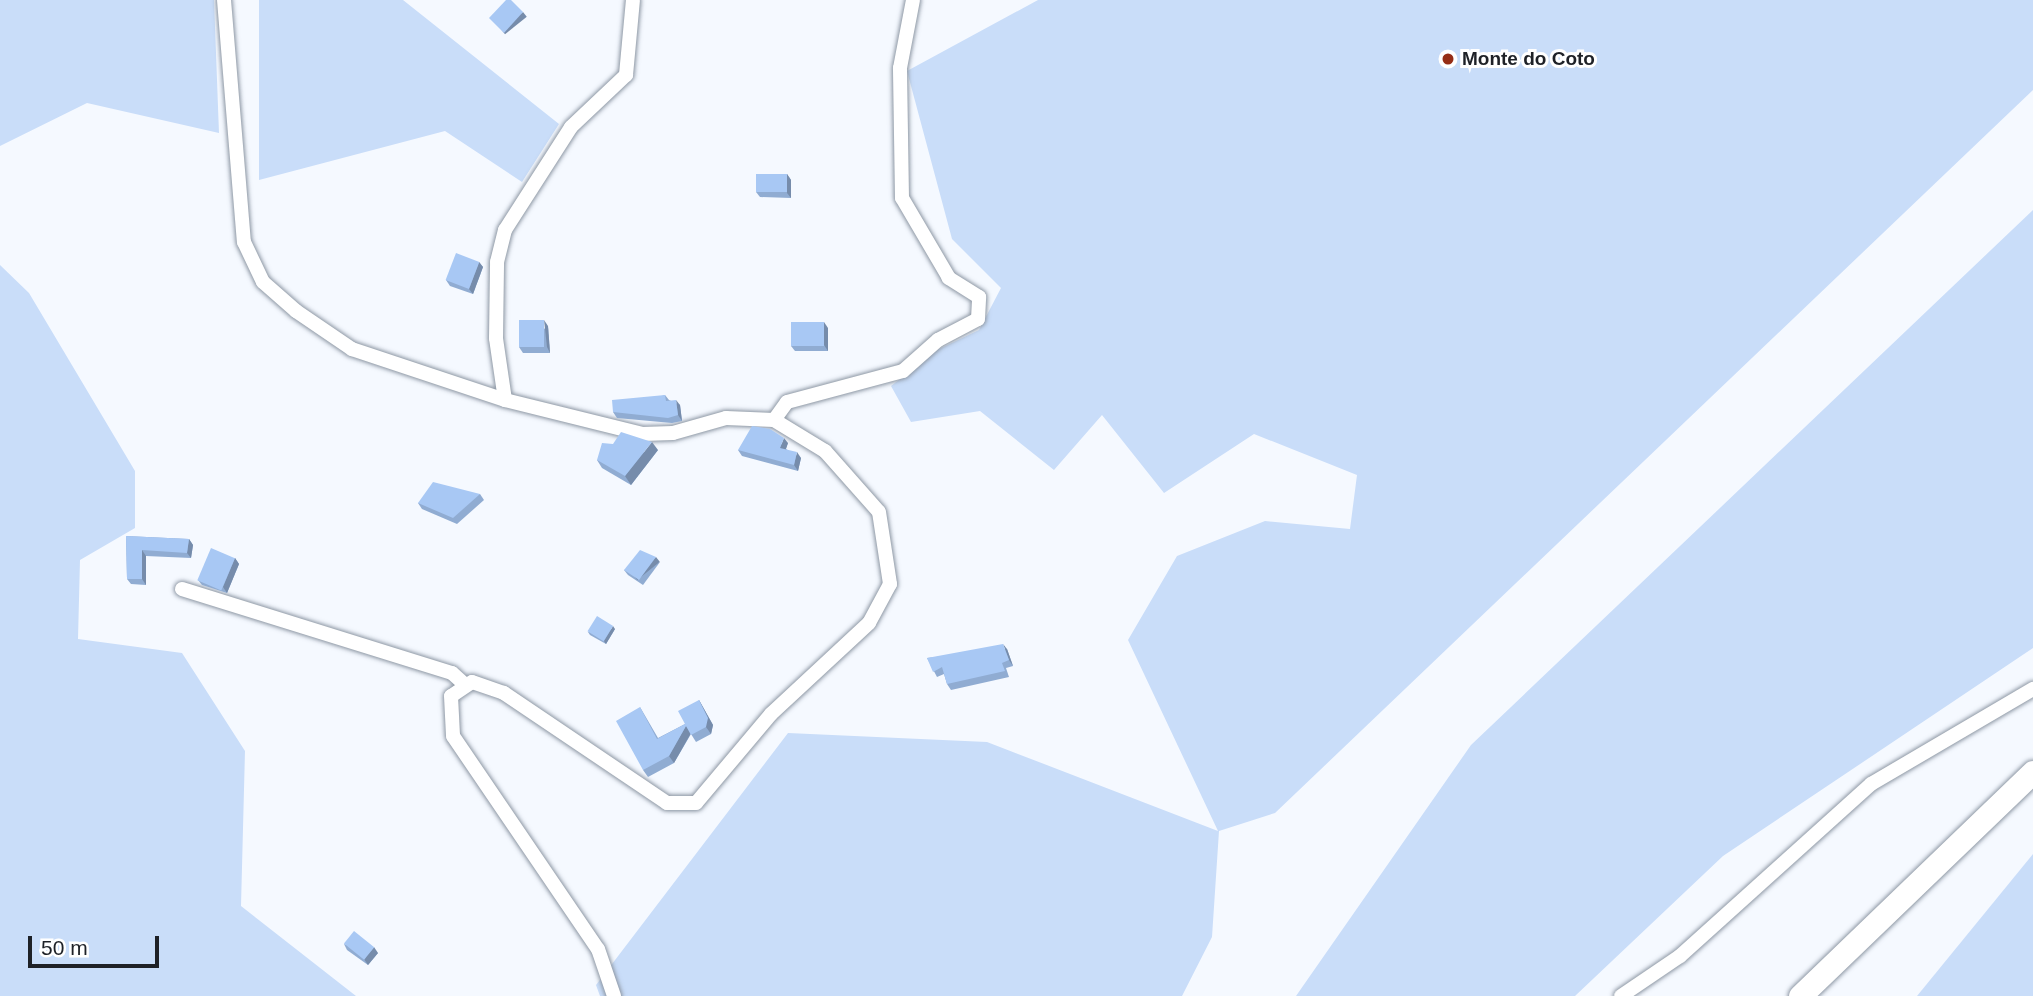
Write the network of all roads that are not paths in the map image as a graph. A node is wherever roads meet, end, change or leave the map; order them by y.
1 (224, 0) edge
2 (633, 0) edge
3 (914, 0) edge
4 (505, 400) junction
5 (774, 420) junction
6 (182, 589) dead end
7 (463, 683) junction
8 (2033, 689) edge
9 (2033, 772) edge
10 (614, 996) edge
11 (1621, 996) edge
12 (1800, 996) edge

1 - 4 street
2 - 4 street
3 - 5 street
4 - 5 street
5 - 7 street
6 - 7 street
7 - 10 street
8 - 11 street
9 - 12 highway

